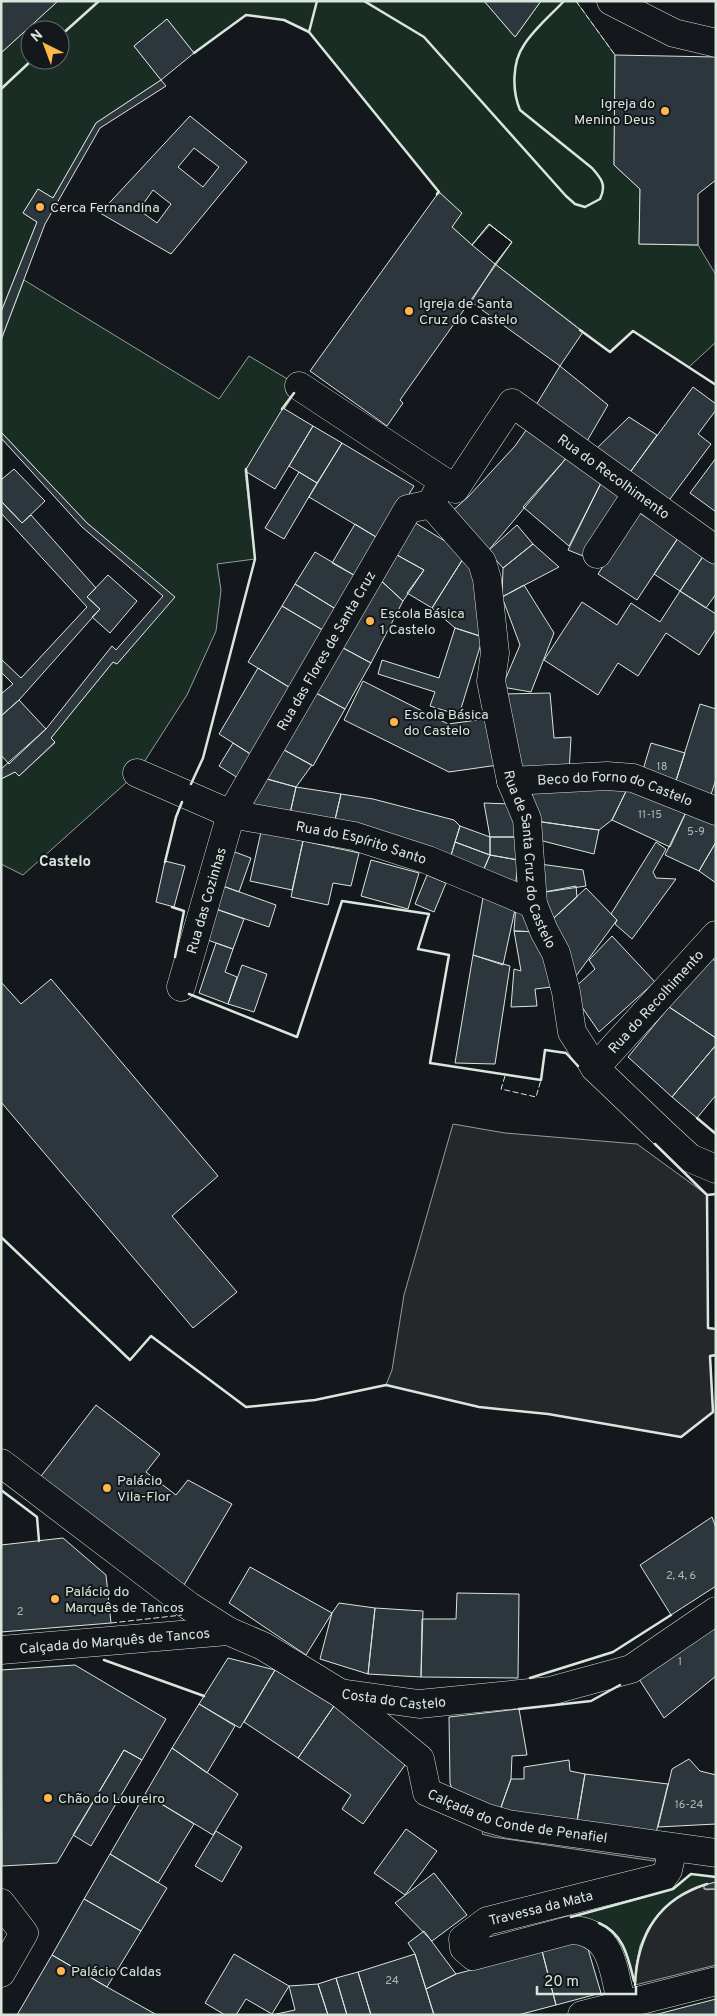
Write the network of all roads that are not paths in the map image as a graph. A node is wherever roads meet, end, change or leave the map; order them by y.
1 (611, 1) edge
2 (716, 43) edge
3 (299, 386) dead end
4 (512, 403) joint
5 (437, 493) junction
6 (637, 493) junction
7 (716, 550) edge
8 (597, 554) dead end
9 (137, 773) dead end
10 (511, 781) junction
11 (714, 806) edge
12 (231, 814) junction
13 (533, 904) junction
14 (716, 936) edge
15 (181, 987) dead end
16 (595, 1068) junction
17 (716, 1169) edge
18 (1, 1464) edge
19 (716, 1610) edge
20 (228, 1631) junction
21 (1, 1650) edge
22 (340, 1693) junction
23 (673, 1848) junction
24 (716, 1854) edge
25 (1, 1903) edge
26 (1, 1973) edge
27 (716, 1981) edge
28 (622, 2005) junction
29 (586, 2014) edge
30 (582, 2015) edge

1 - 2 street
3 - 5 street, Rua de Santa Cruz do Castelo
4 - 5 street, Rua das Flores de Santa Cruz
4 - 6 street, Rua do Recolhimento
5 - 10 street, Rua de Santa Cruz do Castelo
5 - 12 street, Rua das Flores de Santa Cruz
6 - 7 street, Rua do Recolhimento
6 - 8 street
9 - 12 street, Rua do Espírito Santo
10 - 11 street, Beco do Forno do Castelo
10 - 13 street, Rua de Santa Cruz do Castelo
12 - 13 street, Rua do Espírito Santo
12 - 15 street, Rua das Cozinhas
13 - 16 street, Rua de Santa Cruz do Castelo
14 - 16 street, Rua do Recolhimento
16 - 17 street, Rua de Santa Cruz do Castelo
18 - 20 street, Costa do Castelo
19 - 22 street, Costa do Castelo
20 - 21 street, Calçada do Marquês de Tancos
20 - 22 street, Costa do Castelo
22 - 23 street, Calçada do Conde de Penafiel
23 - 24 street, Calçada do Conde de Penafiel
23 - 28 street, Travessa da Mata
25 - 26 street
27 - 28 street
28 - 29 street
29 - 30 street

